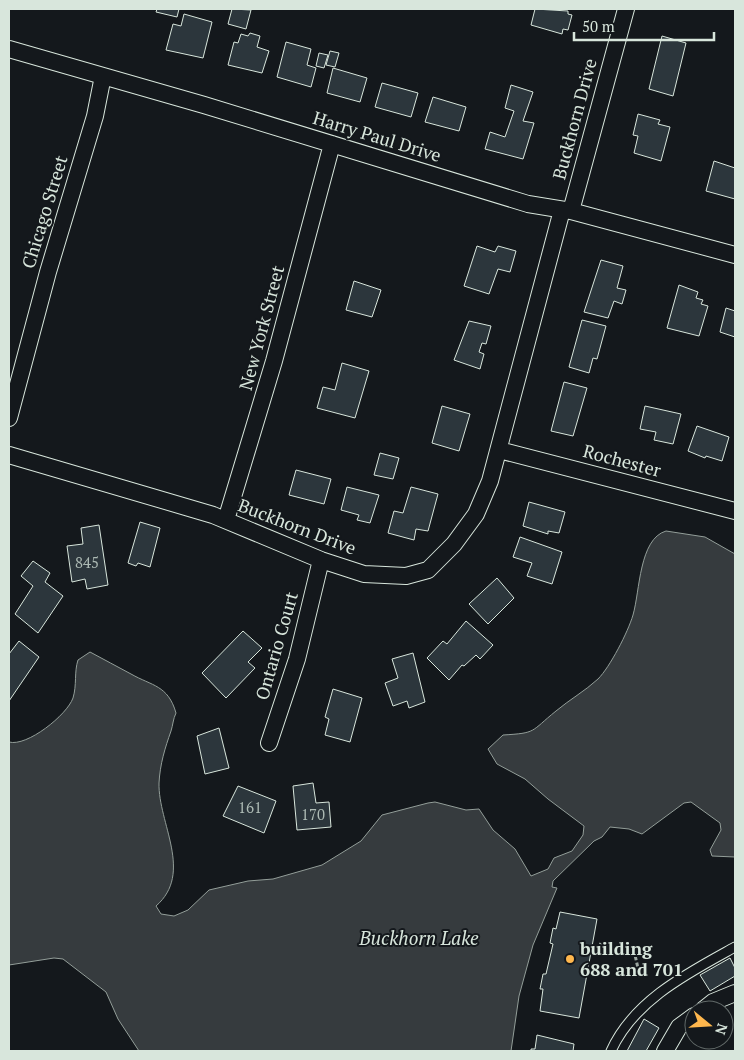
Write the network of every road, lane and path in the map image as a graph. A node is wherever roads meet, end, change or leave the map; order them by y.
1 (626, 9) edge
2 (9, 49) edge
3 (103, 76) junction
4 (332, 144) junction
5 (567, 210) junction
6 (735, 255) edge
7 (9, 418) edge
8 (499, 450) junction
9 (9, 455) edge
10 (735, 511) edge
11 (226, 520) junction
12 (321, 560) junction
13 (269, 743) dead end
14 (599, 944) dead end
15 (735, 947) edge
16 (640, 977) dead end
17 (735, 993) edge
18 (719, 1000) edge
19 (684, 1023) edge
20 (611, 1051) edge
21 (665, 1051) edge

1 - 5 street, Buckhorn Drive
2 - 3 street, Harry Paul Drive
3 - 4 street, Harry Paul Drive
3 - 7 street, Chicago Street
4 - 5 street, Harry Paul Drive
4 - 11 street, New York Street
5 - 6 street, Harry Paul Drive
5 - 8 street, Buckhorn Drive
8 - 10 street, Rochester
8 - 12 street, Buckhorn Drive
9 - 11 street, Buckhorn Drive
11 - 12 street, Buckhorn Drive
12 - 13 street, Ontario Court
14 - 16 path
15 - 20 lane
17 - 18 street
19 - 21 street

